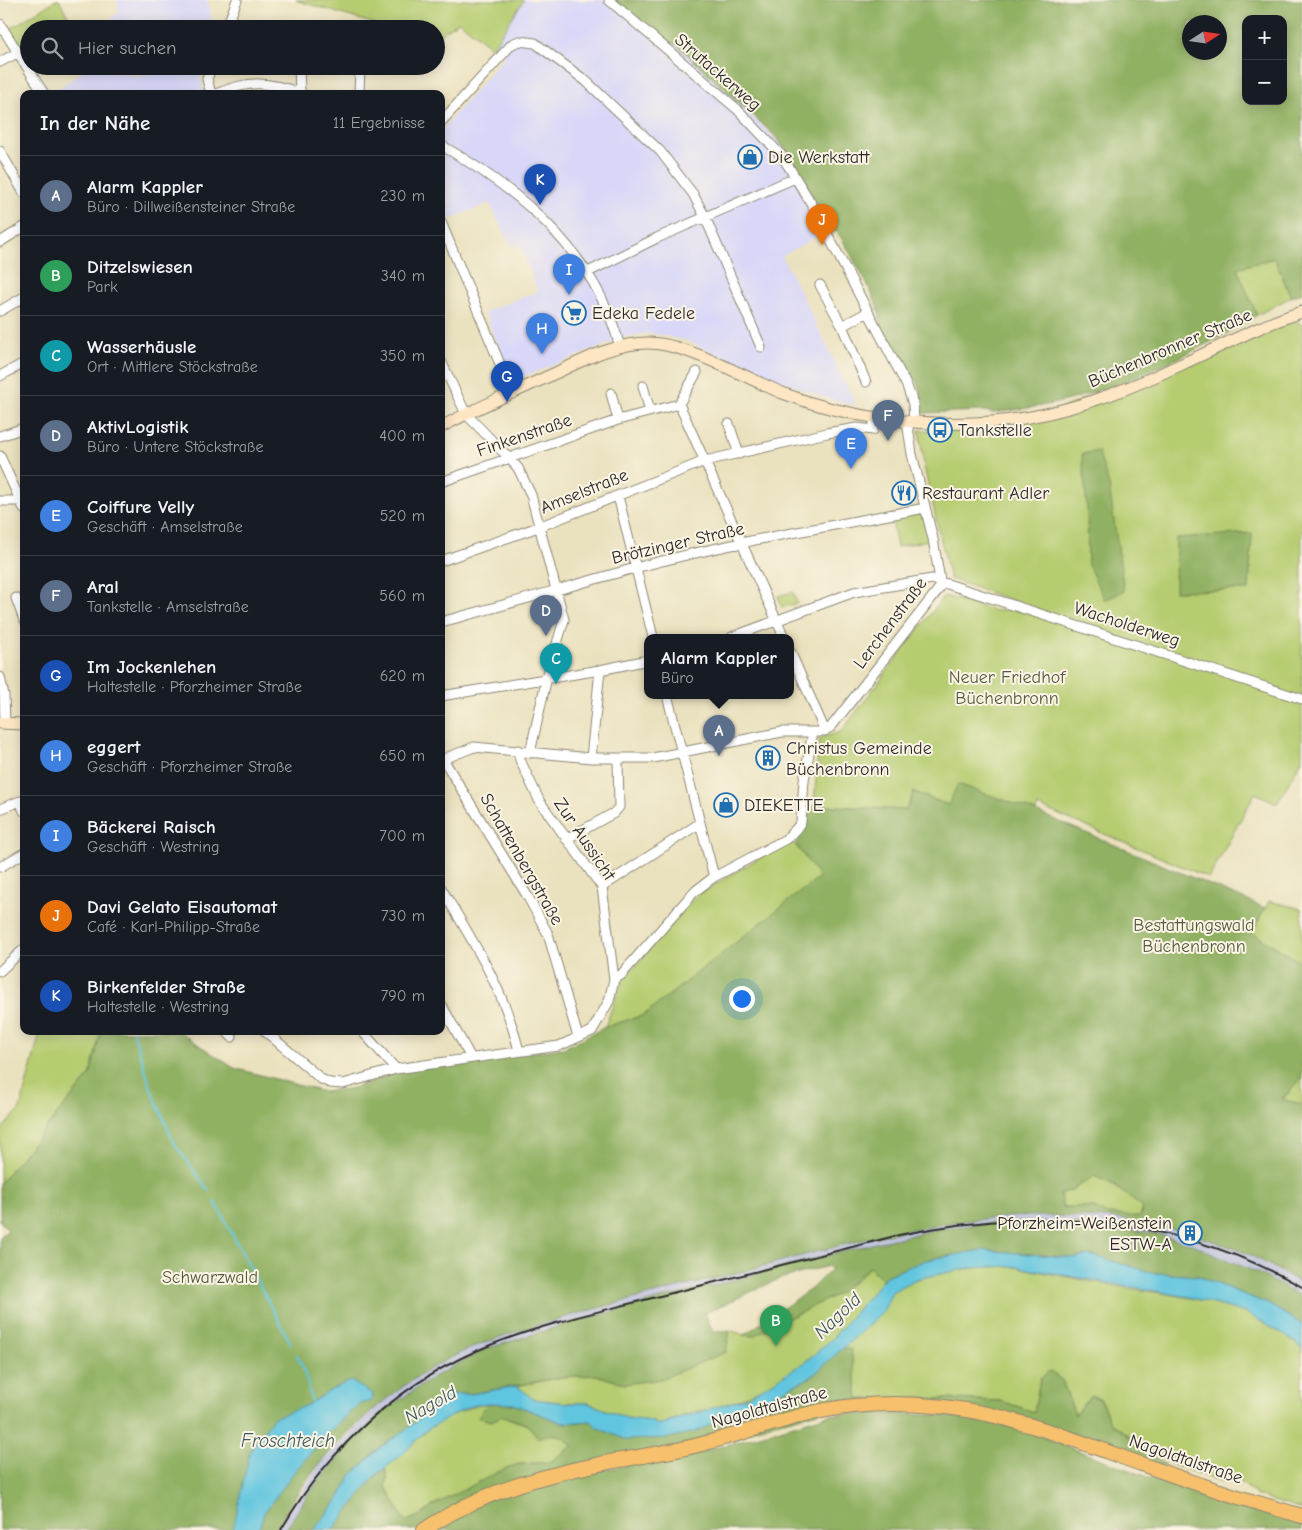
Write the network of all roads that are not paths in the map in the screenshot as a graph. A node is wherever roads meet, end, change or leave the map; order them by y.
1 (237, 0) edge
2 (609, 0) edge
3 (229, 20) edge
4 (0, 24) edge
5 (19, 52) joint
6 (0, 62) edge
7 (33, 75) edge
8 (209, 75) edge
9 (300, 75) edge
10 (360, 75) edge
11 (42, 90) edge
12 (210, 90) edge
13 (225, 90) edge
14 (289, 90) edge
15 (301, 90) edge
16 (359, 90) edge
17 (445, 118) edge
18 (445, 147) edge
19 (0, 152) edge
20 (795, 178) junction
21 (20, 186) edge
22 (705, 217) junction
23 (20, 230) edge
24 (445, 232) edge
25 (0, 242) edge
26 (588, 272) junction
27 (820, 285) dead end
28 (20, 299) edge
29 (0, 311) edge
30 (868, 312) junction
31 (1302, 312) edge
32 (842, 326) junction
33 (620, 347) junction
34 (761, 347) dead end
35 (20, 366) edge
36 (445, 369) edge
37 (697, 372) dead end
38 (0, 376) edge
39 (866, 382) dead end
40 (643, 386) dead end
41 (512, 393) junction
42 (611, 393) dead end
43 (679, 404) junction
44 (650, 411) junction
45 (466, 414) junction
46 (875, 417) junction
47 (618, 420) junction
48 (911, 421) junction
49 (729, 424) dead end
50 (445, 425) edge
51 (20, 429) edge
52 (0, 436) edge
53 (739, 454) junction
54 (0, 456) edge
55 (509, 458) junction
56 (705, 461) junction
57 (445, 481) edge
58 (618, 496) junction
59 (20, 498) edge
60 (0, 501) edge
61 (20, 504) edge
62 (925, 508) junction
63 (541, 526) junction
64 (743, 544) junction
65 (445, 560) edge
66 (636, 568) junction
67 (942, 581) junction
68 (558, 592) junction
69 (16, 598) dead end
70 (20, 609) edge
71 (777, 620) junction
72 (445, 621) edge
73 (652, 634) edge
74 (740, 634) edge
75 (783, 634) edge
76 (794, 660) edge
77 (644, 661) edge
78 (600, 670) junction
79 (0, 677) edge
80 (547, 677) junction
81 (445, 695) edge
82 (1302, 698) edge
83 (668, 699) edge
84 (2, 723) edge
85 (20, 724) edge
86 (825, 731) junction
87 (812, 732) junction
88 (518, 750) junction
89 (681, 752) junction
90 (530, 753) junction
91 (591, 758) junction
92 (445, 759) edge
93 (618, 759) junction
94 (445, 765) edge
95 (20, 801) edge
96 (0, 809) edge
97 (700, 823) junction
98 (566, 839) junction
99 (20, 855) edge
100 (0, 867) edge
101 (714, 877) junction
102 (602, 887) junction
103 (445, 895) edge
104 (20, 953) edge
105 (0, 971) edge
106 (614, 980) junction
107 (445, 1011) edge
108 (269, 1035) edge
109 (366, 1035) edge
110 (578, 1037) junction
111 (519, 1052) junction
112 (471, 1058) junction
113 (396, 1069) junction
114 (1302, 1516) edge
115 (424, 1530) edge

1 - 3 street
2 - 20 street, Strutackerweg
4 - 5 street
5 - 6 street
7 - 11 street
8 - 12 street
9 - 15 street
10 - 16 street
13 - 14 street
17 - 22 street
18 - 26 street
19 - 21 street
20 - 22 street
20 - 30 street, Strutackerweg
22 - 26 street
22 - 34 street
23 - 25 street
24 - 41 street
26 - 33 street
27 - 32 street
28 - 29 street
30 - 32 street
30 - 48 street, Lerchenstraße
31 - 48 main road, Büchenbronner Straße
32 - 39 street
33 - 41 main road, Büchenbronner Straße
33 - 46 main road, Büchenbronner Straße
35 - 38 street
36 - 45 street
37 - 43 street
40 - 44 street
41 - 45 main road, Büchenbronner Straße
42 - 47 street
43 - 44 street, Finkenstraße
43 - 56 street
44 - 47 street, Finkenstraße
45 - 50 main road, Büchenbronner Straße
45 - 55 street
46 - 48 main road, Büchenbronner Straße
46 - 53 street, Amselstraße
47 - 55 street, Finkenstraße
48 - 62 street, Lerchenstraße
49 - 53 street
51 - 52 street
53 - 56 street, Amselstraße
54 - 59 street
55 - 57 street, Finkenstraße
55 - 63 street
56 - 58 street, Amselstraße
56 - 64 street
58 - 63 street, Amselstraße
58 - 66 street
60 - 61 street
62 - 64 street, Brötzinger Straße
62 - 67 street, Lerchenstraße
63 - 65 street, Amselstraße
63 - 68 street
64 - 66 street, Brötzinger Straße
64 - 71 street
66 - 68 street, Brötzinger Straße
66 - 73 street
67 - 71 street
67 - 82 street, Wacholderweg
67 - 86 street, Lerchenstraße
68 - 72 street, Brötzinger Straße
68 - 80 street
69 - 70 street
71 - 74 street
71 - 75 street
76 - 86 street
77 - 78 street
78 - 80 street
78 - 91 street
79 - 84 street
80 - 81 street
80 - 90 street
83 - 89 street
84 - 85 main road
86 - 87 street
87 - 89 street
87 - 101 street
88 - 90 street
88 - 92 street
88 - 98 street, Zur Aussicht
89 - 93 street
89 - 97 street
90 - 91 street
91 - 93 street
93 - 98 street
94 - 110 street, Schattenbergstraße
95 - 96 street
97 - 101 street
97 - 102 street
98 - 102 street, Zur Aussicht
99 - 100 street
101 - 106 street
102 - 106 street, Zur Aussicht
103 - 111 street
104 - 105 street
106 - 110 street
107 - 112 street
108 - 113 street
109 - 113 street
110 - 111 street
111 - 112 street
112 - 113 street
114 - 115 main road, Nagoldtalstraße

